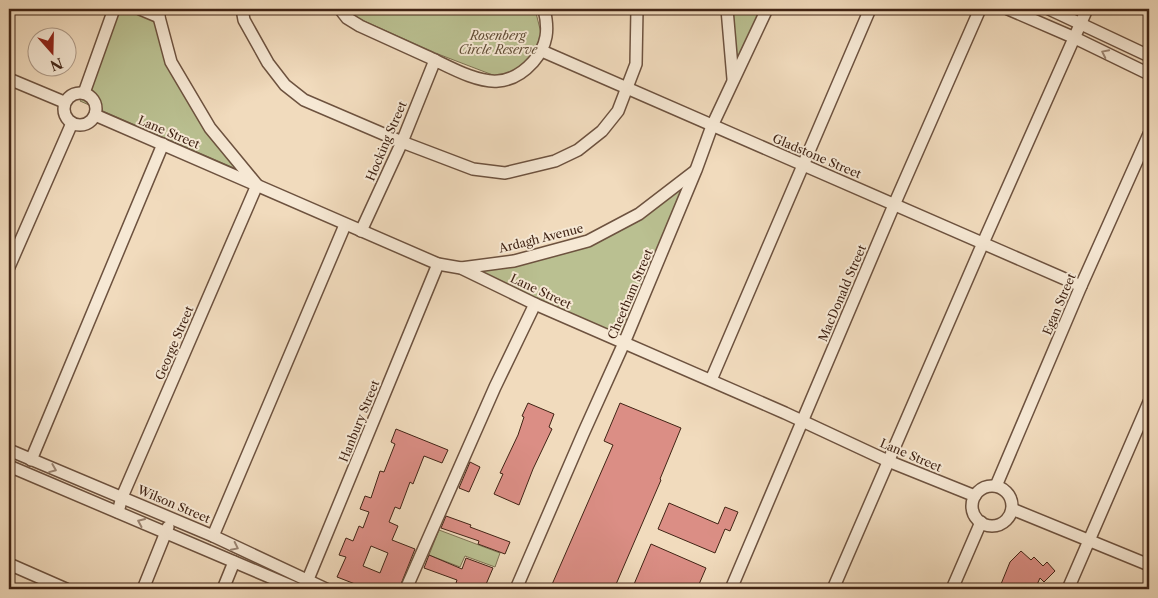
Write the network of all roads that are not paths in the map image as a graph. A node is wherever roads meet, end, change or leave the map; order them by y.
1 (114, 9) edge
2 (140, 9) edge
3 (242, 9) edge
4 (340, 9) edge
5 (544, 9) edge
6 (637, 9) edge
7 (727, 9) edge
8 (767, 9) edge
9 (870, 9) edge
10 (980, 9) edge
11 (1008, 9) edge
12 (1049, 9) edge
13 (1086, 9) edge
14 (159, 13) edge
15 (1081, 22) junction
16 (1075, 38) junction
17 (542, 52) junction
18 (1149, 56) edge
19 (435, 60) junction
20 (1149, 74) edge
21 (9, 79) edge
22 (733, 81) junction
23 (627, 89) junction
24 (84, 93) junction
25 (64, 102) junction
26 (95, 115) junction
27 (72, 123) junction
28 (712, 126) junction
29 (1149, 134) edge
30 (402, 142) junction
31 (163, 144) junction
32 (802, 164) junction
33 (696, 170) junction
34 (257, 185) junction
35 (894, 205) junction
36 (345, 224) junction
37 (361, 231) junction
38 (983, 244) junction
39 (438, 264) junction
40 (9, 267) edge
41 (461, 268) junction
42 (1081, 286) junction
43 (535, 304) junction
44 (624, 343) junction
45 (711, 380) junction
46 (1149, 402) edge
47 (803, 421) junction
48 (9, 450) edge
49 (31, 460) junction
50 (888, 461) junction
51 (9, 466) edge
52 (996, 486) junction
53 (975, 496) junction
54 (122, 497) junction
55 (1012, 508) junction
56 (118, 512) junction
57 (172, 518) junction
58 (981, 522) junction
59 (165, 533) junction
60 (213, 536) junction
61 (1089, 541) junction
62 (234, 562) junction
63 (9, 564) edge
64 (1149, 565) edge
65 (306, 585) edge
66 (66, 589) edge
67 (143, 589) edge
68 (222, 589) edge
69 (298, 589) edge
70 (326, 589) edge
71 (406, 589) edge
72 (516, 589) edge
73 (731, 589) edge
74 (833, 589) edge
75 (952, 589) edge
76 (1068, 589) edge

1 - 24 street
2 - 14 street
3 - 30 street
4 - 19 street
5 - 17 street
6 - 23 street
7 - 22 street
8 - 22 street, Cheetham Street
9 - 32 street
10 - 35 street, MacDonald Street
11 - 16 street
12 - 15 street
13 - 15 street
14 - 34 street
15 - 16 street
15 - 18 street
20 -> 16 street
16 - 38 street
17 - 19 street
17 - 23 street, Gladstone Street
19 - 30 street, Hocking Street
21 - 25 street
22 - 28 street, Cheetham Street
23 - 28 street, Gladstone Street
23 - 30 street
24 - 25 street
24 - 26 street
25 - 27 street
26 - 27 street
26 - 31 street, Lane Street
27 - 40 street
28 - 32 street, Gladstone Street
28 - 33 street, Cheetham Street
29 - 42 street, Egan Street
30 - 37 street, Hocking Street
31 - 34 street, Lane Street
31 - 49 street
32 - 35 street, Gladstone Street
32 - 45 street
33 - 41 street, Ardagh Avenue
33 - 44 street, Cheetham Street
34 - 36 street, Lane Street
34 - 54 street, George Street
35 - 38 street, Gladstone Street
35 - 47 street, MacDonald Street
36 - 37 street, Lane Street
36 - 60 street
37 - 39 street, Lane Street
38 - 42 street, Gladstone Street
38 - 50 street
39 - 41 street, Lane Street
39 - 65 street, Hanbury Street
41 - 43 street, Lane Street
42 - 52 street, Egan Street
43 - 44 street, Lane Street
43 - 71 street
44 - 45 street, Lane Street
44 - 72 street, Cheetham Street
45 - 47 street, Lane Street
46 - 61 street
47 - 50 street, Lane Street
47 - 73 street, MacDonald Street
48 - 49 street, Wilson Street
49 -> 54 street, Wilson Street
50 - 53 street, Lane Street
50 - 74 street
51 - 56 street
52 - 53 street
52 - 55 street
53 - 58 street
54 - 56 street, George Street
54 - 57 street, Wilson Street
55 - 58 street
55 - 61 street
59 -> 56 street
57 - 59 street
57 - 60 street, Wilson Street
58 - 75 street
59 - 62 street
59 - 67 street
60 -> 65 street, Wilson Street
61 - 64 street
61 - 76 street
62 - 68 street
62 - 69 street
63 - 66 street
65 - 70 street, Wilson Street

